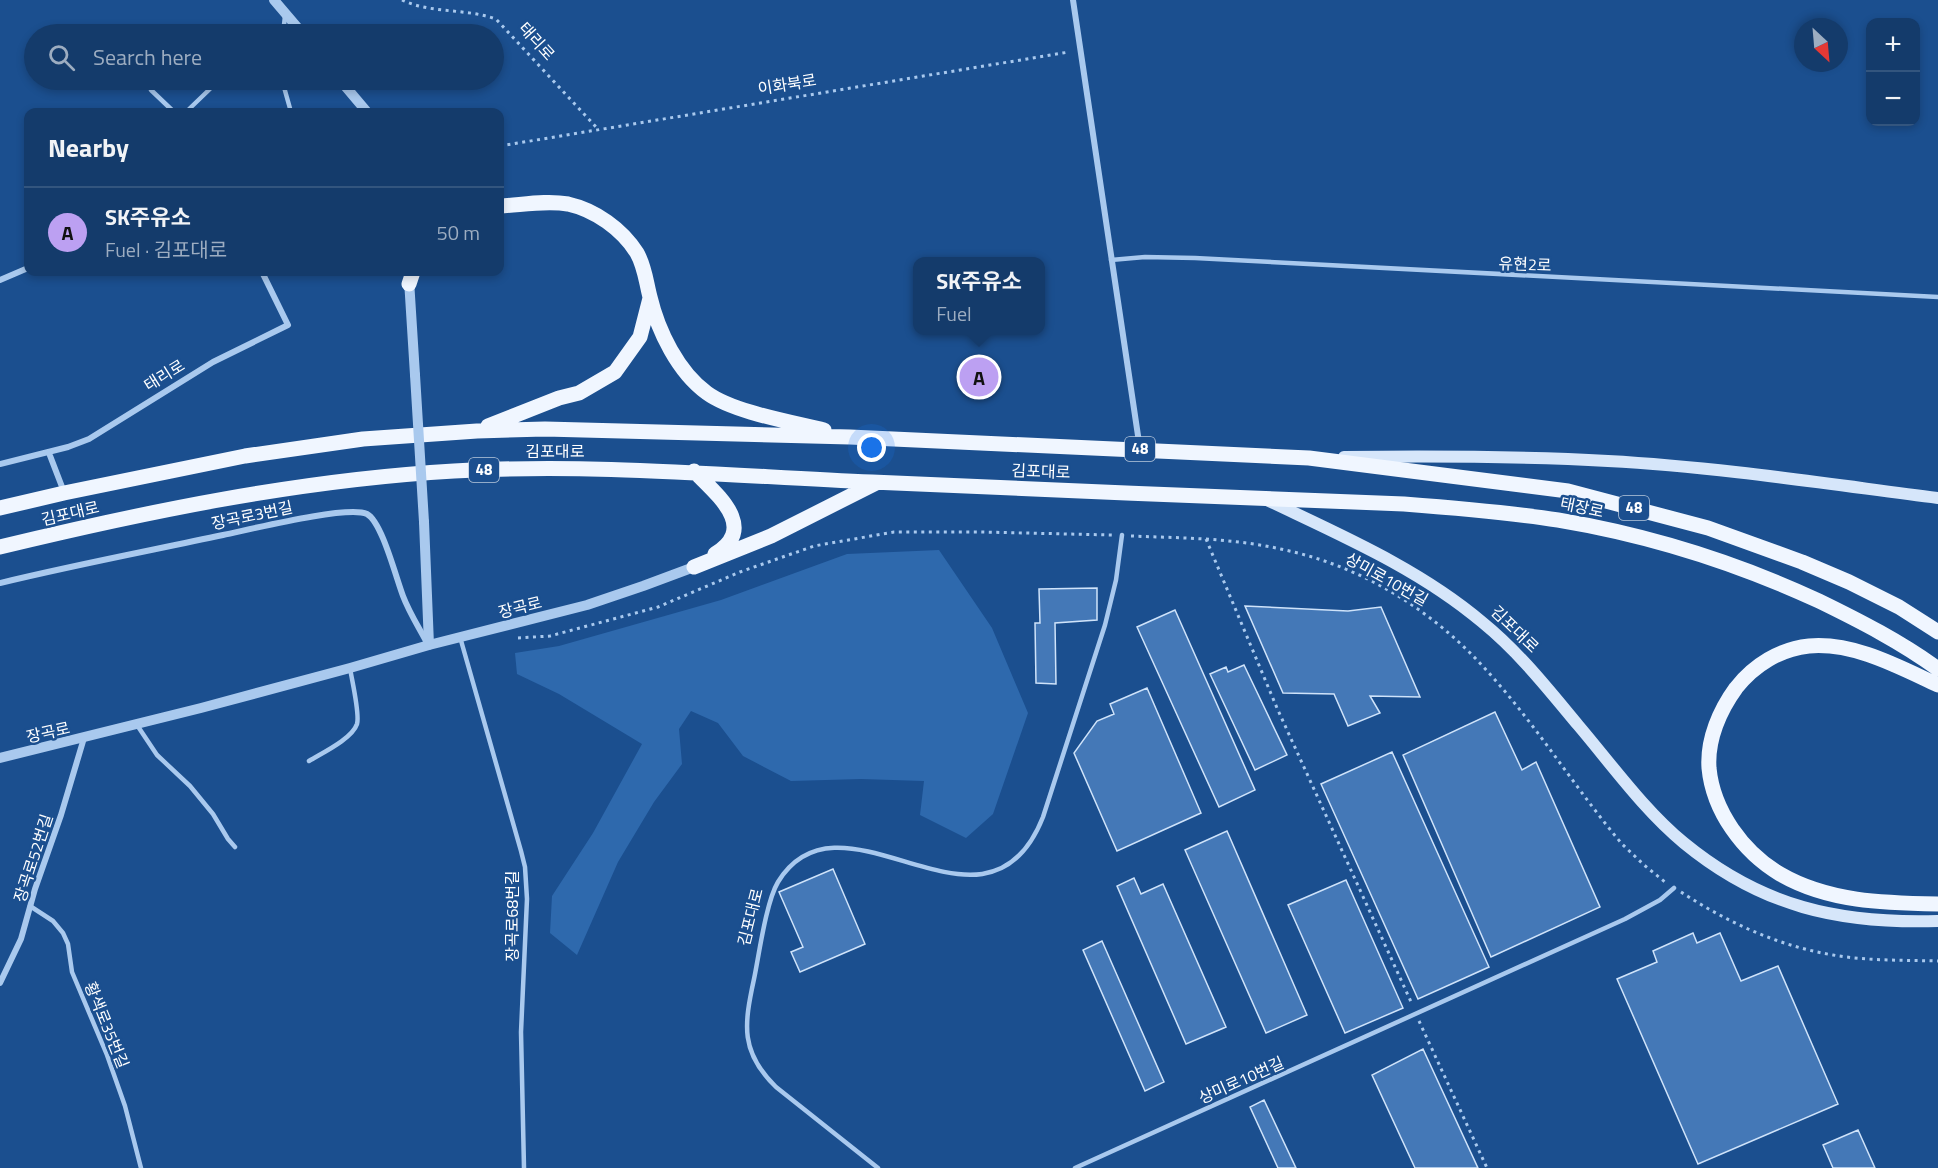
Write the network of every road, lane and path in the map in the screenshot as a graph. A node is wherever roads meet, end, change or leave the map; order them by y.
1 (274, 0) edge
2 (402, 0) edge
3 (1073, 0) edge
4 (285, 13) junction
5 (284, 24) edge
6 (294, 24) edge
7 (501, 24) edge
8 (504, 28) edge
9 (1080, 51) junction
10 (151, 90) dead end
11 (209, 90) edge
12 (285, 90) edge
13 (348, 90) edge
14 (170, 108) edge
15 (190, 108) edge
16 (290, 108) edge
17 (364, 108) edge
18 (597, 128) junction
19 (504, 145) edge
20 (504, 206) edge
21 (1111, 260) junction
22 (24, 270) edge
23 (264, 276) edge
24 (410, 276) edge
25 (0, 280) edge
26 (1938, 297) edge
27 (650, 298) junction
28 (477, 430) junction
29 (850, 437) junction
30 (1140, 448) junction
31 (49, 453) junction
32 (1309, 458) junction
33 (0, 464) edge
34 (694, 471) junction
35 (878, 483) junction
36 (64, 493) junction
37 (1262, 498) junction
38 (1938, 498) edge
39 (0, 508) edge
40 (1122, 535) junction
41 (1206, 539) junction
42 (0, 547) edge
43 (694, 567) junction
44 (0, 583) edge
45 (1938, 632) edge
46 (460, 637) junction
47 (515, 638) dead end
48 (429, 645) junction
49 (350, 669) junction
50 (1938, 669) edge
51 (1938, 685) edge
52 (137, 725) junction
53 (84, 738) junction
54 (0, 758) edge
55 (309, 761) dead end
56 (235, 847) dead end
57 (1674, 888) junction
58 (1938, 904) edge
59 (30, 906) junction
60 (1938, 921) edge
61 (1938, 960) edge
62 (0, 983) edge
63 (1416, 1013) junction
64 (141, 1168) edge
65 (524, 1168) edge
66 (878, 1168) edge
67 (1075, 1168) edge
68 (1487, 1168) edge

1 - 4 street
2 - 7 path, 태리로
3 - 9 street
4 - 5 lane
4 - 6 street
8 - 18 path, 태리로
9 - 18 path, 이화북로
9 - 21 street
10 - 14 lane
11 - 15 lane
12 - 16 lane
13 - 17 street
18 - 19 path, 이화북로
20 - 27 main road
21 - 26 lane, 유현2로
21 - 30 street
22 - 25 street
23 - 31 street, 태리로
24 - 48 street, bridge
27 - 28 main road
27 - 29 main road
28 - 29 main road, 김포대로 / 48
28 - 36 main road, 김포대로 / 48
29 - 30 main road, 김포대로 / 48
30 - 32 main road, 김포대로 / 48
31 - 33 street, 태리로
31 - 36 street
32 - 38 main road, 김포대로
32 - 45 main road, 태장로 / 48
34 - 35 main road, 김포대로 / 48
34 - 42 main road, 김포대로 / 48
34 - 43 main road
35 - 37 main road, 김포대로 / 48
35 - 43 main road
36 - 39 main road, 김포대로 / 48
37 - 50 main road, 태장로 / 48
37 - 60 main road, 김포대로
40 - 41 path, 상미로10번길
40 - 47 path, 상미로10번길
40 - 66 lane, 김포대로
41 - 57 path, 상미로10번길
41 - 63 path
43 - 46 street, 장곡로
44 - 48 street, 장곡로3번길
46 - 48 street, 장곡로
46 - 65 lane, 장곡로68번길
48 - 49 street, 장곡로
49 - 52 street, 장곡로
49 - 55 lane
51 - 58 main road
52 - 53 street, 장곡로
52 - 56 lane
53 - 54 street, 장곡로
53 - 59 street, 장곡로52번길
57 - 61 path, 상미로10번길
57 - 63 lane, 상미로10번길
59 - 62 street, 장곡로52번길
59 - 64 lane, 황색로35번길
63 - 67 lane, 상미로10번길
63 - 68 path

